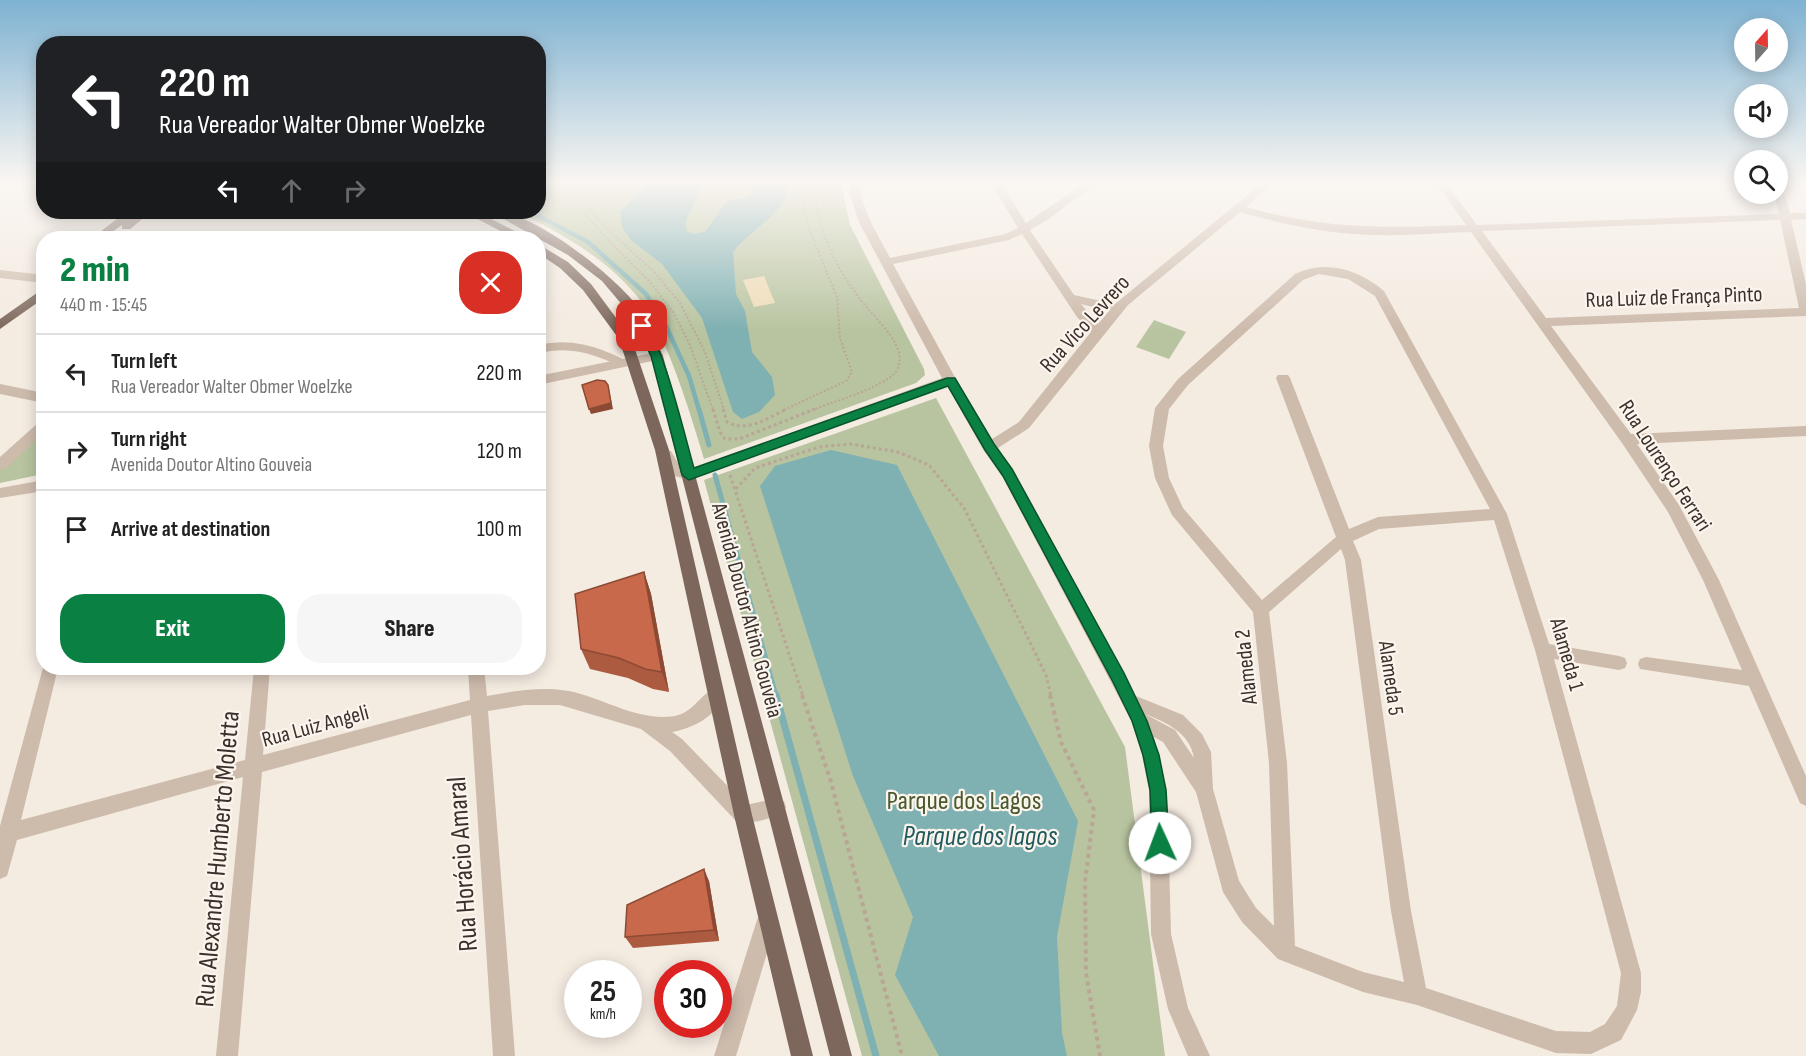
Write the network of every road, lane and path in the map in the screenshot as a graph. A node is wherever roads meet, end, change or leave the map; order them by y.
1 (601, 232) edge
2 (611, 232) edge
3 (811, 232) edge
4 (824, 232) edge
5 (871, 232) edge
6 (1018, 232) edge
7 (1027, 232) edge
8 (1210, 232) edge
9 (1477, 232) edge
10 (1788, 232) edge
11 (546, 236) edge
12 (546, 253) edge
13 (887, 262) junction
14 (0, 274) edge
15 (36, 278) edge
16 (36, 285) edge
17 (36, 298) edge
18 (1071, 298) junction
19 (1118, 309) junction
20 (1806, 311) edge
21 (0, 312) edge
22 (1543, 322) junction
23 (0, 325) edge
24 (1098, 332) junction
25 (546, 347) edge
26 (657, 356) junction
27 (628, 362) junction
28 (1283, 378) dead end
29 (546, 379) edge
30 (951, 380) junction
31 (0, 388) edge
32 (36, 396) edge
33 (1806, 431) edge
34 (36, 432) edge
35 (1627, 439) junction
36 (989, 447) junction
37 (662, 450) junction
38 (0, 465) edge
39 (689, 475) junction
40 (36, 486) edge
41 (0, 493) edge
42 (1500, 514) junction
43 (1346, 537) junction
44 (1261, 610) junction
45 (1543, 650) junction
46 (1619, 663) dead end
47 (1646, 664) dead end
48 (48, 675) edge
49 (261, 675) edge
50 (477, 675) edge
51 (1754, 679) junction
52 (716, 696) junction
53 (1130, 700) junction
54 (479, 705) junction
55 (1140, 721) junction
56 (645, 722) junction
57 (252, 766) junction
58 (1204, 789) junction
59 (1806, 797) edge
60 (777, 807) junction
61 (743, 815) junction
62 (5, 834) edge
63 (0, 869) edge
64 (767, 920) junction
65 (1285, 952) junction
66 (1417, 995) junction
67 (227, 1056) edge
68 (504, 1056) edge
69 (725, 1056) edge
70 (802, 1056) edge
71 (841, 1056) edge
72 (903, 1056) edge
73 (1100, 1056) edge
74 (1199, 1056) edge

1 - 4 path
2 - 3 path
5 - 13 street
6 - 13 street
7 - 18 street
8 - 19 street, Rua Vico Levrero
9 - 22 street, Rua Lourenço Ferrari
10 - 20 street
11 - 26 main road, Avenida Doutor Altino Gouveia
12 - 27 main road, Avenida Doutor Altino Gouveia
13 - 30 street
14 - 15 street
16 - 21 main road
17 - 23 main road
18 - 19 street
18 - 24 street
19 - 24 street, Rua Vico Levrero
20 - 22 street, Rua Luiz de França Pinto
22 - 35 street, Rua Lourenço Ferrari
24 - 36 street, Rua Vico Levrero
25 - 27 lane
26 - 27 street
26 - 39 main road, Avenida Doutor Altino Gouveia
27 - 29 street
27 - 37 main road, Avenida Doutor Altino Gouveia
28 - 43 street, Alameda 5
30 - 36 street
30 - 39 street
31 - 32 street
33 - 35 street
34 - 38 street
35 - 51 street, Rua Lourenço Ferrari
36 - 53 street
37 - 39 street
37 - 52 main road, Avenida Doutor Altino Gouveia
39 - 60 main road, Avenida Doutor Altino Gouveia
40 - 41 street
42 - 43 street, Alameda 2
42 - 44 street, Alameda 1
42 - 45 street, Alameda 1
43 - 44 street, Alameda 2
43 - 66 street, Alameda 5
44 - 65 street, Alameda 2
45 - 46 street
45 - 66 street, Alameda 1
47 - 51 street
48 - 62 street
49 - 57 street, Rua Alexandre Humberto Moletta
50 - 54 street, Rua Horácio Amaral
51 - 59 street, Rua Lourenço Ferrari
52 - 56 street, Rua Luiz Angeli
52 - 61 main road, Avenida Doutor Altino Gouveia
53 - 55 street
53 - 58 street, Alameda 1
54 - 56 street, Rua Luiz Angeli
54 - 57 street, Rua Luiz Angeli
54 - 68 street, Rua Horácio Amaral
55 - 58 street, Alameda 1
55 - 74 street
56 - 61 street, Rua Luiz Angeli
57 - 62 street, Rua Luiz Angeli
57 - 67 street, Rua Alexandre Humberto Moletta
58 - 65 street, Alameda 1
60 - 61 street
60 - 71 main road, Avenida Doutor Altino Gouveia
61 - 64 main road, Avenida Doutor Altino Gouveia
62 - 63 street
64 - 69 street
64 - 70 main road, Avenida Doutor Altino Gouveia
65 - 66 street, Alameda 1
72 - 73 path

